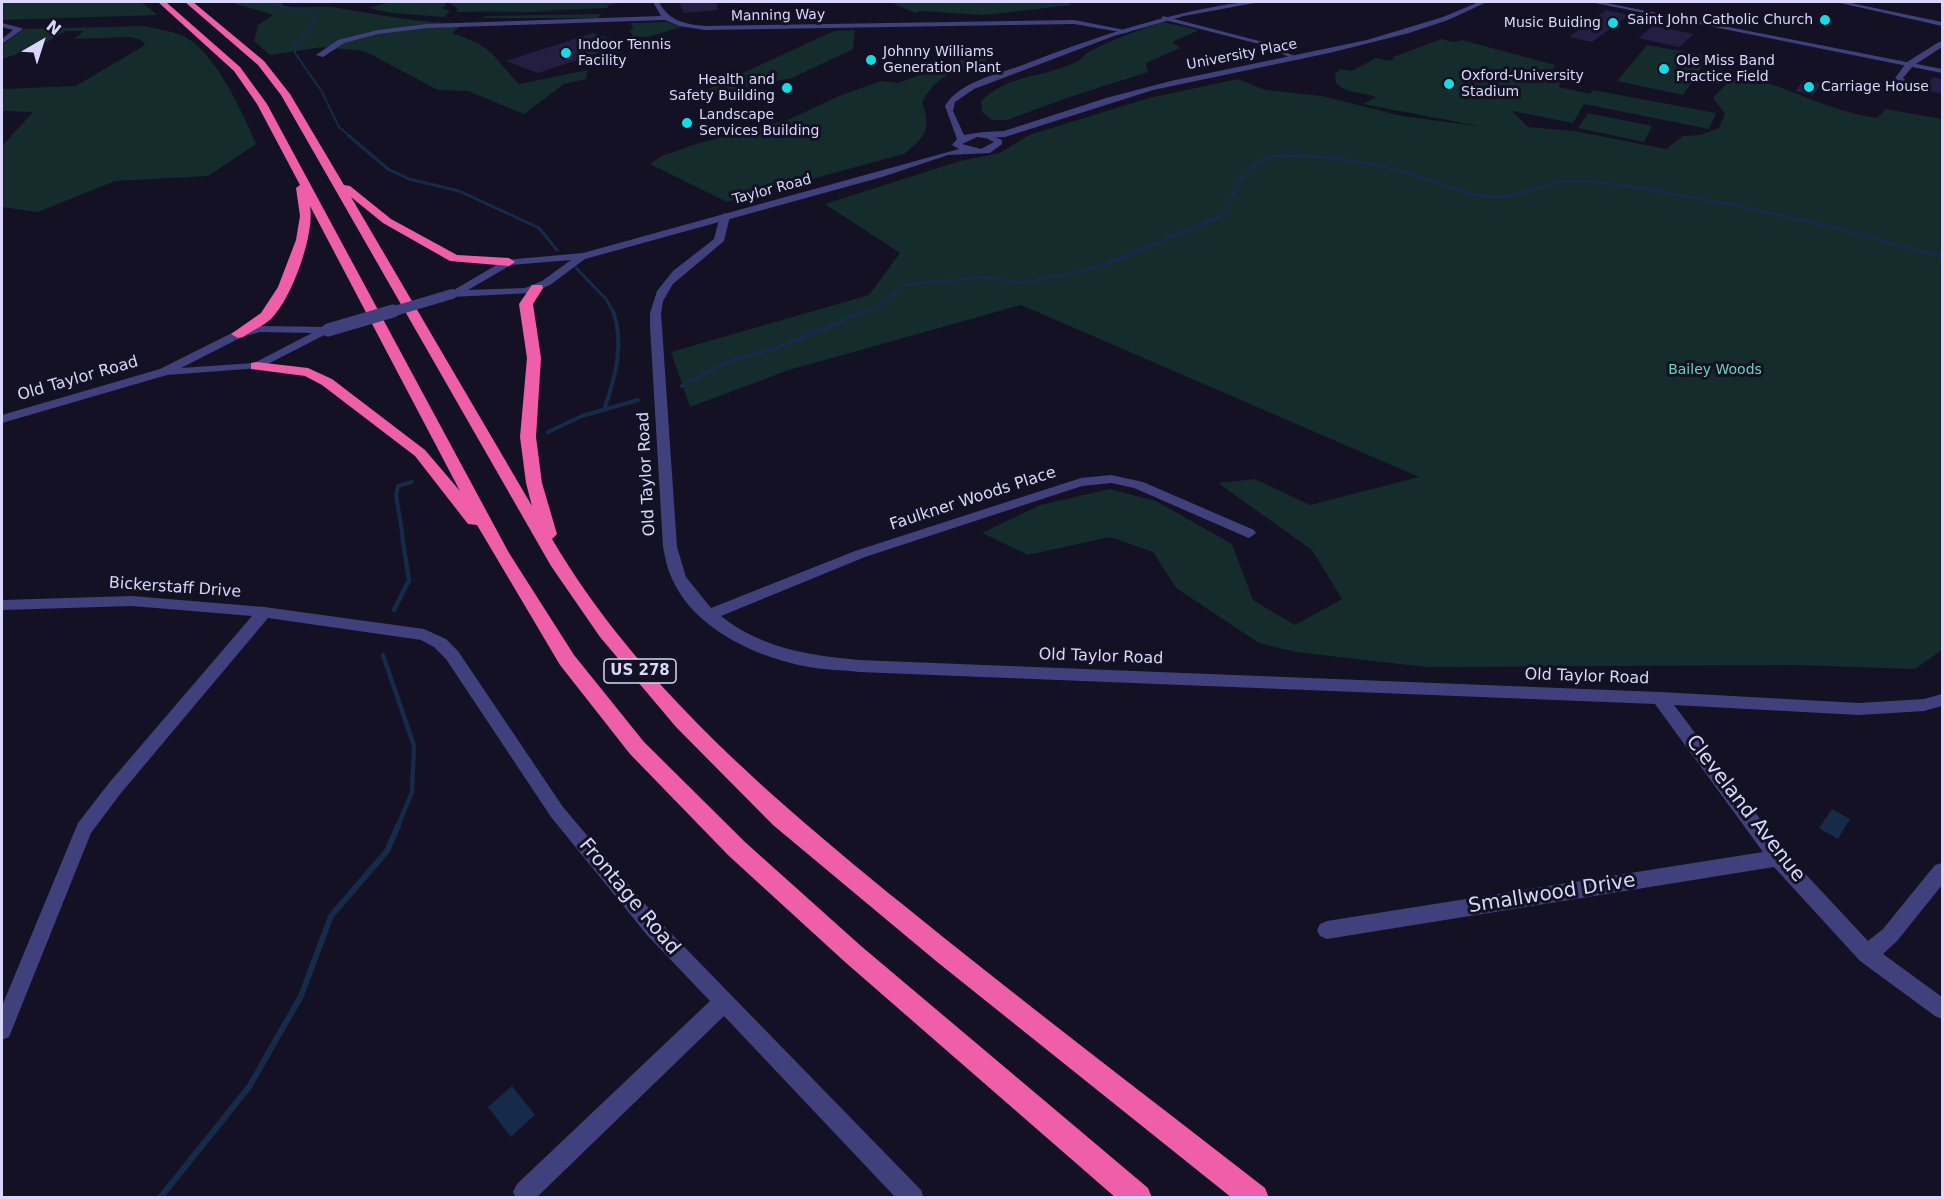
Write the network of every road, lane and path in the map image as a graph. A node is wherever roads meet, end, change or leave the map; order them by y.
1 (162, 2) edge
2 (189, 2) edge
3 (656, 2) edge
4 (1257, 2) edge
5 (1484, 2) edge
6 (1593, 2) edge
7 (1839, 2) edge
8 (662, 15) junction
9 (1164, 18) junction
10 (1942, 24) edge
11 (2, 26) edge
12 (1126, 31) junction
13 (2, 42) edge
14 (1942, 44) edge
15 (320, 54) dead end
16 (1298, 59) junction
17 (1910, 64) junction
18 (1942, 71) edge
19 (1910, 88) dead end
20 (1005, 134) junction
21 (984, 135) junction
22 (960, 138) junction
23 (999, 142) junction
24 (968, 150) junction
25 (947, 153) junction
26 (334, 177) junction
27 (301, 178) junction
28 (725, 216) junction
29 (583, 256) junction
30 (535, 260) junction
31 (509, 262) junction
32 (486, 277) junction
33 (552, 278) junction
34 (537, 288) junction
35 (497, 291) junction
36 (452, 294) junction
37 (328, 330) junction
38 (279, 331) junction
39 (238, 334) junction
40 (219, 343) junction
41 (287, 349) junction
42 (256, 366) junction
43 (225, 369) junction
44 (164, 372) junction
45 (2, 419) edge
46 (1249, 533) dead end
47 (501, 554) junction
48 (557, 562) junction
49 (2, 605) edge
50 (264, 612) junction
51 (709, 615) junction
52 (346, 625) joint
53 (1660, 698) junction
54 (1942, 699) edge
55 (1778, 858) junction
56 (1942, 871) edge
57 (1327, 930) dead end
58 (1867, 954) junction
59 (723, 1003) junction
60 (1942, 1009) edge
61 (2, 1030) edge
62 (525, 1192) dead end
63 (913, 1197) edge
64 (1138, 1197) edge
65 (1256, 1197) edge

1 - 27 highway, US 278
2 - 26 highway, US 278
3 - 8 street
4 - 9 street
5 - 16 street, University Place
6 - 17 street
7 - 10 street
8 - 12 street, Manning Way
8 - 15 street, Manning Way
9 - 12 street
9 - 16 street
11 - 13 street
12 - 22 street
14 - 17 street
16 - 20 street, University Place
17 - 18 street
17 - 19 street
20 - 21 street, University Place
20 - 23 street
21 - 22 street, University Place
21 - 23 street
22 - 24 street
22 - 25 street
23 - 24 street, Taylor Road
24 - 25 street, Taylor Road
25 - 28 street, Taylor Road
26 - 31 highway
26 - 48 highway, US 278
27 - 39 highway
27 - 47 highway, US 278
28 - 29 street, Taylor Road
28 - 51 street, Old Taylor Road
29 - 30 street, Old Taylor Road
29 - 33 street, Old Taylor Road
30 - 31 street, Old Taylor Road
30 - 33 street
31 - 32 street, Old Taylor Road
32 - 35 street
32 - 36 street, Old Taylor Road
33 - 34 street, Old Taylor Road
34 - 35 street, Old Taylor Road
34 - 48 highway
35 - 36 street, Old Taylor Road
36 - 37 street, Old Taylor Road, bridge
37 - 38 street, Old Taylor Road
37 - 41 street, Old Taylor Road
38 - 39 street, Old Taylor Road
38 - 41 street
39 - 40 street, Old Taylor Road
40 - 43 street
40 - 44 street, Old Taylor Road
41 - 42 street, Old Taylor Road
42 - 43 street, Old Taylor Road
42 - 47 highway
43 - 44 street, Old Taylor Road
44 - 45 street, Old Taylor Road
46 - 51 street, Faulkner Woods Place
47 - 64 highway, US 278
48 - 65 highway, US 278
49 - 50 street, Bickerstaff Drive
50 - 52 street, Bickerstaff Drive
50 - 61 street
51 - 53 street, Old Taylor Road
52 - 59 street, Frontage Road
53 - 54 street, Old Taylor Road
53 - 55 street, Cleveland Avenue
55 - 57 street, Smallwood Drive
55 - 58 street, Cleveland Avenue
56 - 58 street
58 - 60 street, Cleveland Avenue
59 - 62 street
59 - 63 street, Frontage Road

